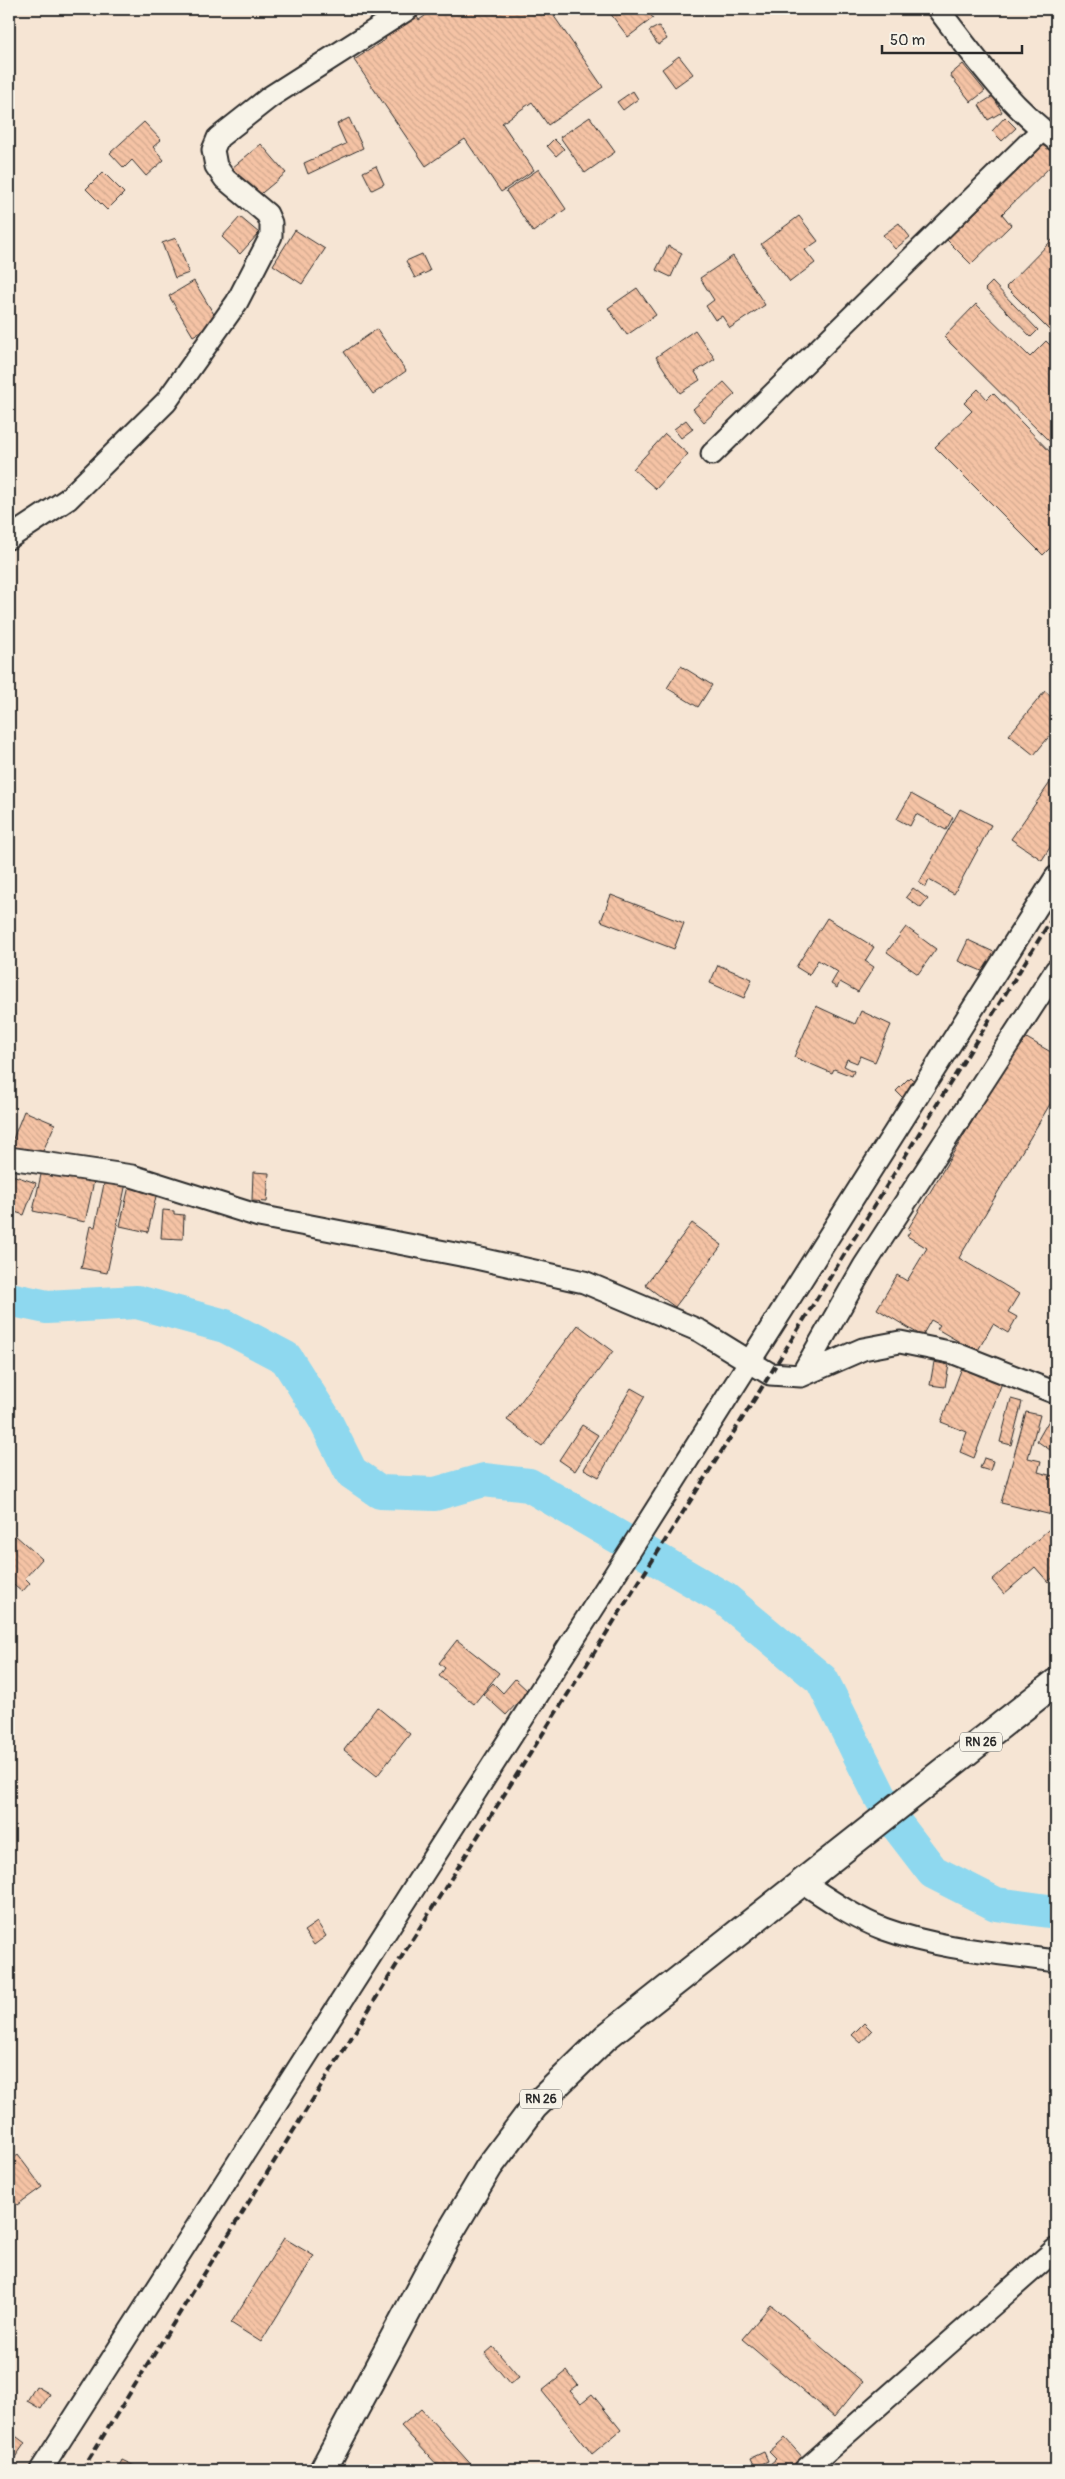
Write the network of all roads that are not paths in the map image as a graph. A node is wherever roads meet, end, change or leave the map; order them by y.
1 (408, 9) edge
2 (938, 9) edge
3 (1049, 135) edge
4 (712, 454) dead end
5 (9, 538) edge
6 (1056, 877) edge
7 (1056, 970) edge
8 (9, 1158) edge
9 (751, 1361) junction
10 (801, 1376) junction
11 (1056, 1394) edge
12 (1056, 1682) edge
13 (802, 1882) junction
14 (1056, 1961) edge
15 (1056, 2249) edge
16 (42, 2470) edge
17 (323, 2470) edge
18 (805, 2470) edge

1 - 5 street
2 - 3 street
3 - 4 street
6 - 9 street
7 - 10 street
8 - 9 street
9 - 10 street
9 - 16 street
10 - 11 street
12 - 13 main road, RN 26
13 - 14 street
13 - 17 main road, RN 26
15 - 18 street

